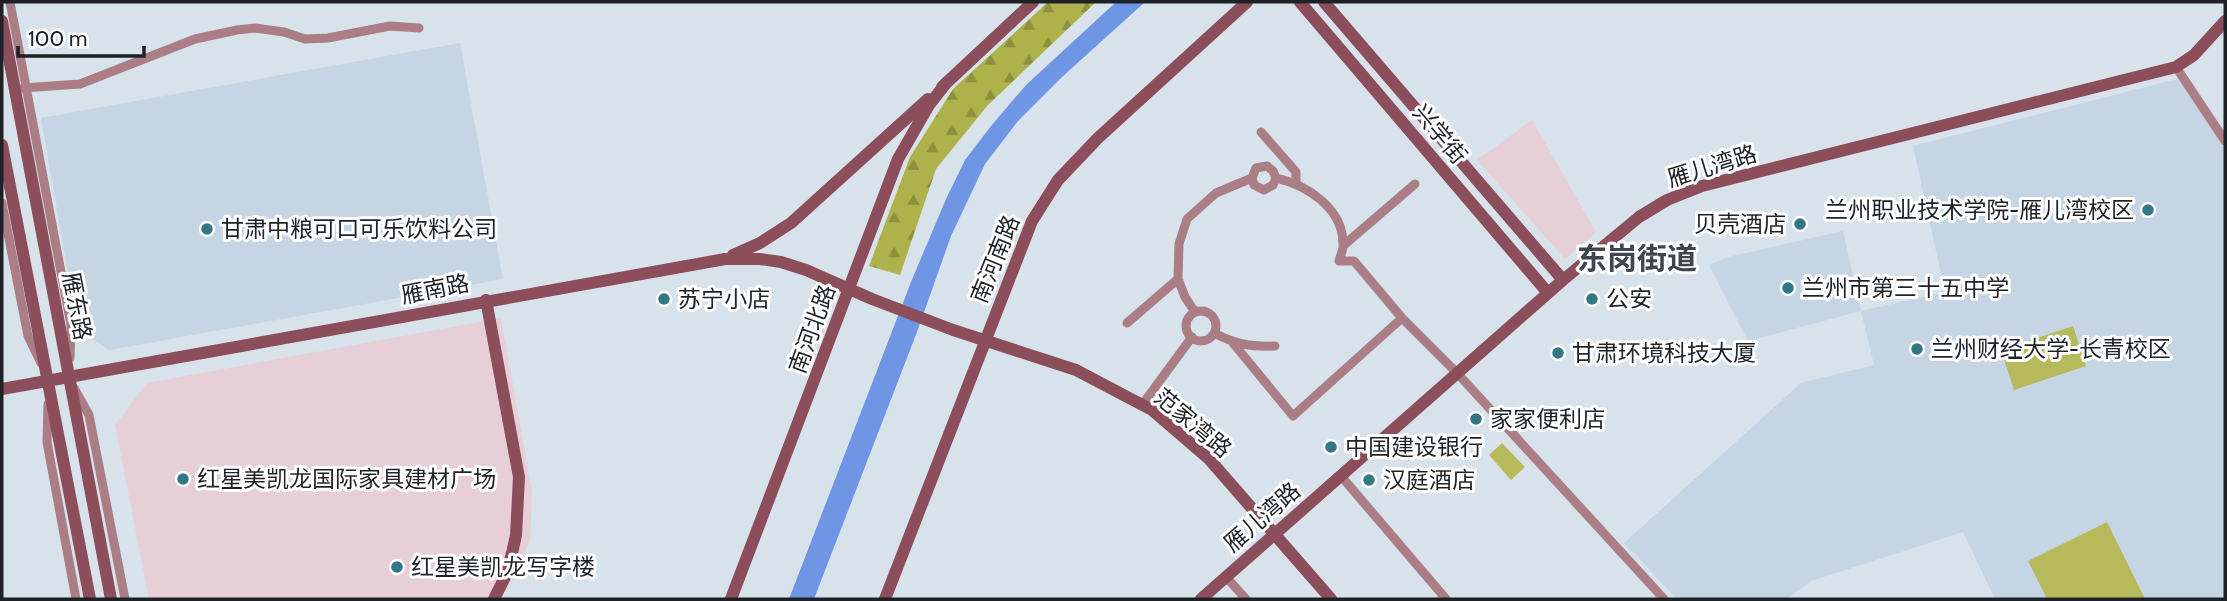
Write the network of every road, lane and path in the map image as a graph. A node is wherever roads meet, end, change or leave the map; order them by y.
1 (10, 2) edge
2 (1033, 2) edge
3 (1247, 2) edge
4 (1300, 2) edge
5 (1324, 2) edge
6 (2, 21) edge
7 (2225, 21) edge
8 (419, 28) dead end
9 (2176, 67) junction
10 (947, 82) junction
11 (20, 88) junction
12 (1261, 132) dead end
13 (2225, 141) edge
14 (2, 145) edge
15 (1276, 177) junction
16 (1252, 178) junction
17 (1296, 183) junction
18 (1415, 184) dead end
19 (2, 203) edge
20 (1344, 245) junction
21 (716, 260) junction
22 (1178, 279) junction
23 (1563, 280) junction
24 (849, 289) junction
25 (1548, 293) junction
26 (486, 300) junction
27 (1195, 312) junction
28 (1402, 318) junction
29 (1126, 323) dead end
30 (953, 330) joint
31 (1214, 333) junction
32 (1192, 337) junction
33 (985, 341) junction
34 (1233, 343) junction
35 (1275, 346) dead end
36 (1458, 374) junction
37 (69, 378) junction
38 (49, 381) junction
39 (2, 389) edge
40 (1142, 405) junction
41 (1341, 476) junction
42 (1275, 534) junction
43 (1226, 577) junction
44 (76, 599) edge
45 (90, 599) edge
46 (111, 599) edge
47 (125, 599) edge
48 (494, 599) edge
49 (731, 599) edge
50 (885, 599) edge
51 (1201, 599) edge
52 (1246, 599) edge
53 (1331, 599) edge
54 (1446, 599) edge
55 (1664, 599) edge

1 - 11 street
2 - 10 main road, 南河北路
3 - 33 main road, 南河南路
4 - 25 main road, 兴学街
5 - 23 main road, 兴学街
6 - 11 main road, 雁东路
7 - 9 main road, 雁儿湾路
8 - 11 street
9 - 13 street
9 - 23 main road, 雁儿湾路
10 - 21 main road, 南河北路
10 - 24 main road, 南河北路
11 - 37 main road, 雁东路
12 - 17 street
14 - 38 main road, 雁东路
15 - 16 street
15 - 16 street
15 - 17 street
16 - 22 street
17 - 20 street
18 - 20 street
19 - 38 street
20 - 28 street
21 - 24 main road, 雁南路
21 - 26 main road, 雁南路
22 - 27 street
22 - 29 street
23 - 25 main road, 雁儿湾路
24 - 30 main road, 雁南路
24 - 49 main road, 南河北路
25 - 36 main road, 雁儿湾路
26 - 37 main road, 雁南路
26 - 48 main road
27 - 31 street
27 - 32 street
28 - 34 street
28 - 36 street
30 - 33 main road, 范家湾路
31 - 32 street
31 - 34 street
32 - 40 street
33 - 40 main road, 范家湾路
33 - 50 main road, 南河南路
34 - 35 street
36 - 41 main road, 雁儿湾路
36 - 55 street
37 - 38 main road, 雁南路
37 - 46 main road, 雁东路
37 - 47 street
38 - 39 main road, 雁南路
38 - 44 street
38 - 45 main road, 雁东路
40 - 42 main road, 范家湾路
41 - 42 main road, 雁儿湾路
41 - 54 street
42 - 43 main road, 雁儿湾路
42 - 53 main road, 范家湾路
43 - 51 main road, 雁儿湾路
43 - 52 street

